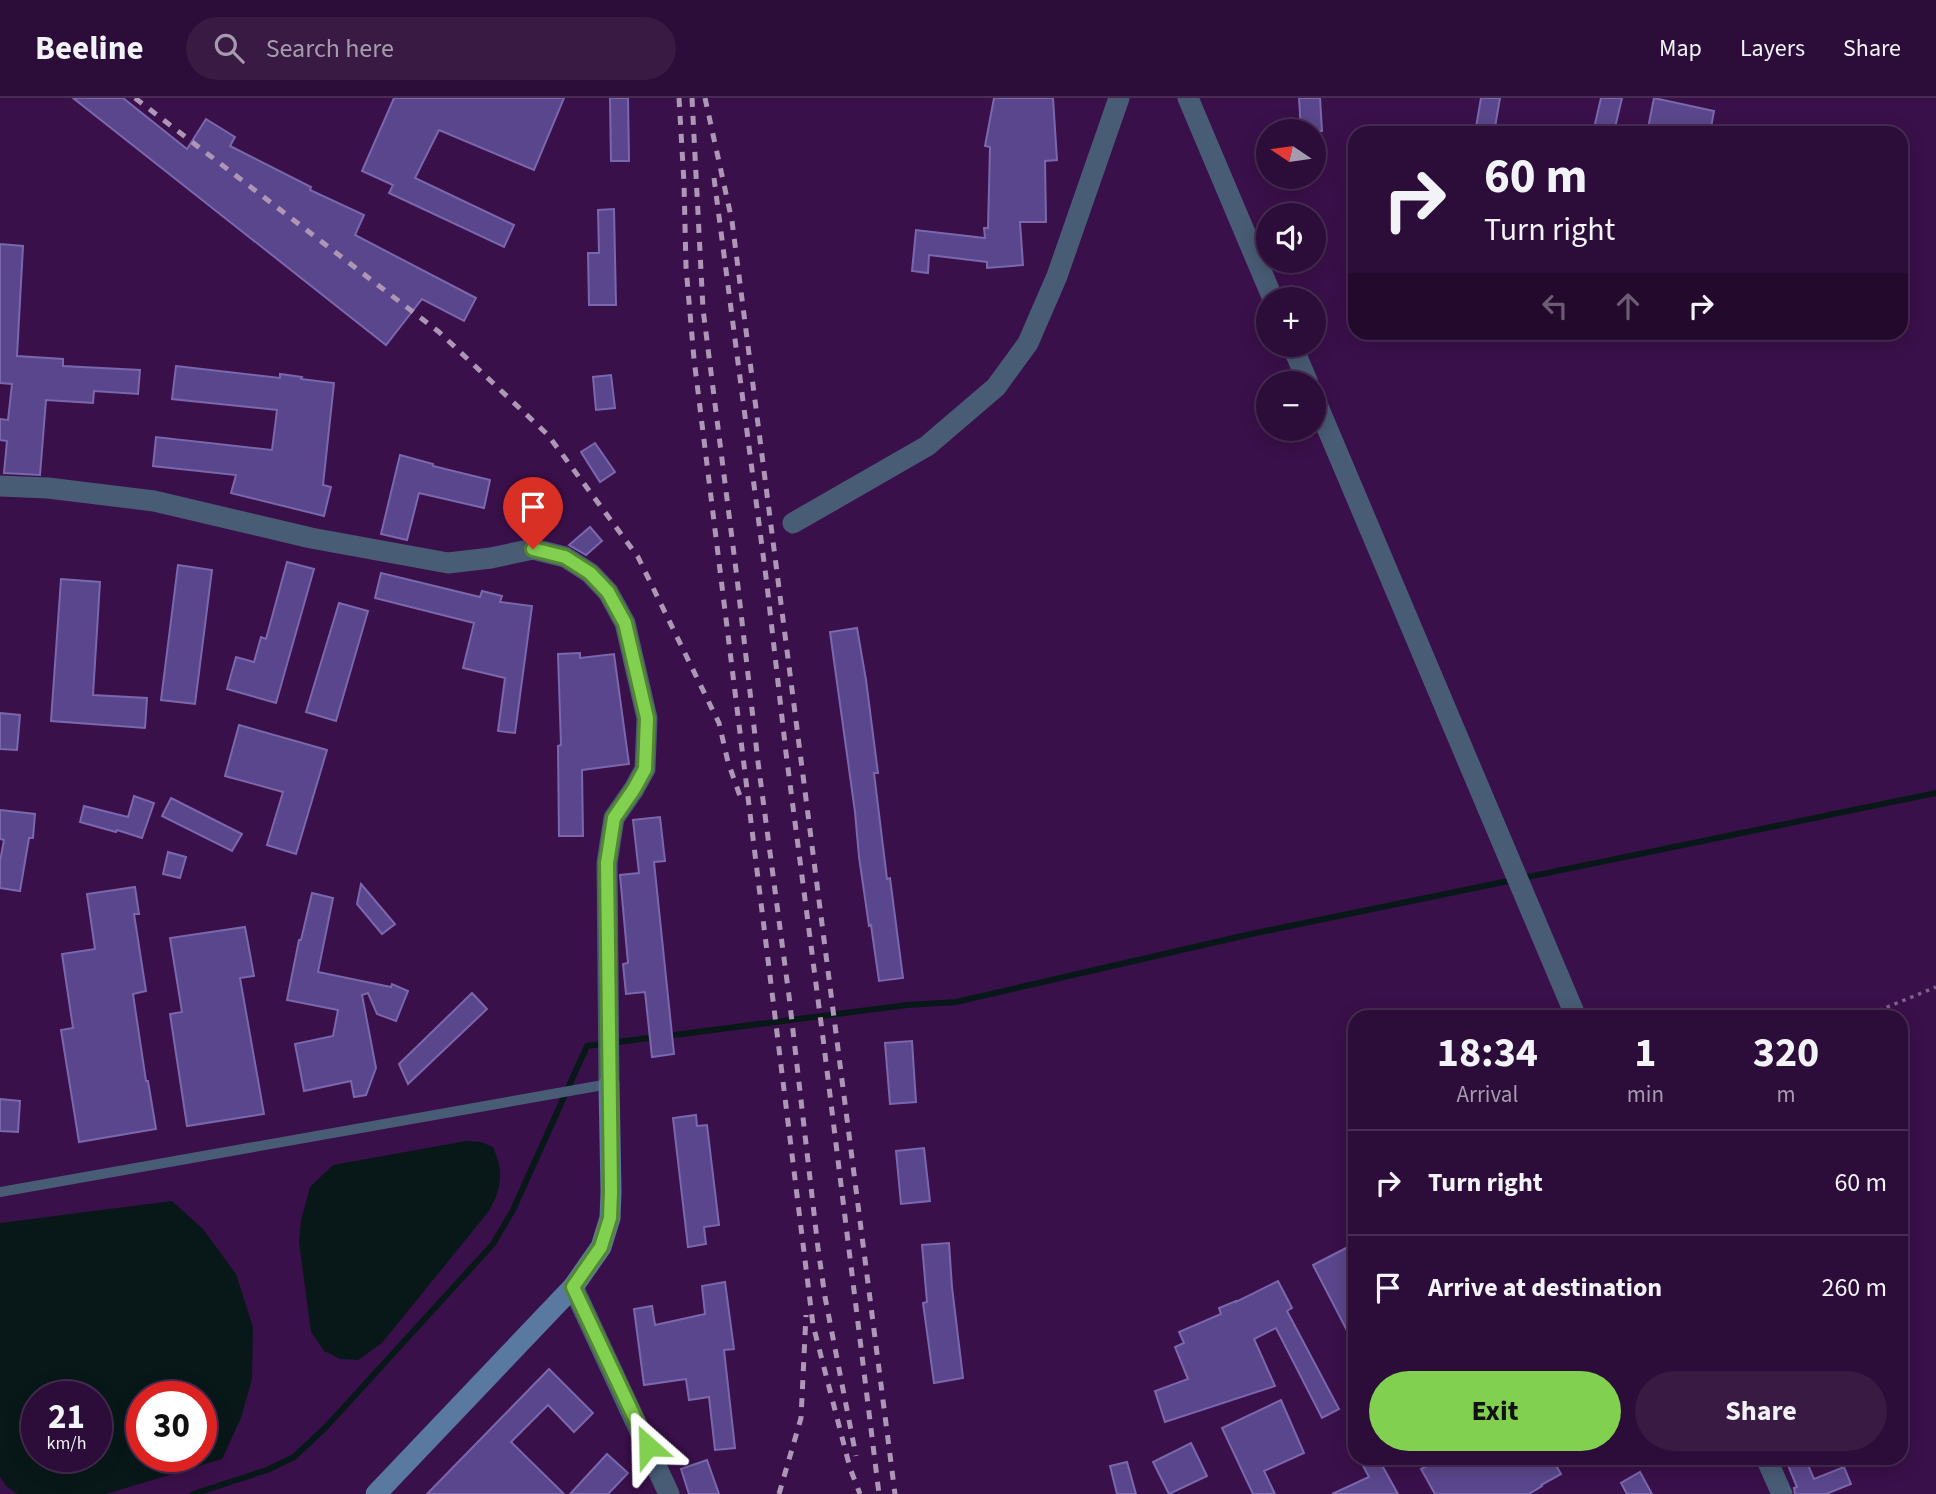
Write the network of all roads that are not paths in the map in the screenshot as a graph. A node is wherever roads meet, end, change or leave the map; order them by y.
1 (1119, 98) edge
2 (1188, 98) edge
3 (1268, 287) edge
4 (1326, 425) edge
5 (0, 486) edge
6 (793, 523) dead end
7 (1573, 1010) edge
8 (609, 1084) junction
9 (0, 1192) edge
10 (573, 1287) junction
11 (1769, 1465) edge
12 (376, 1494) edge
13 (668, 1494) edge
14 (1782, 1494) edge

1 - 6 street
2 - 3 street
4 - 7 street
5 - 8 street
8 - 9 lane
8 - 10 main road
10 - 12 main road
10 - 13 street
11 - 14 street

